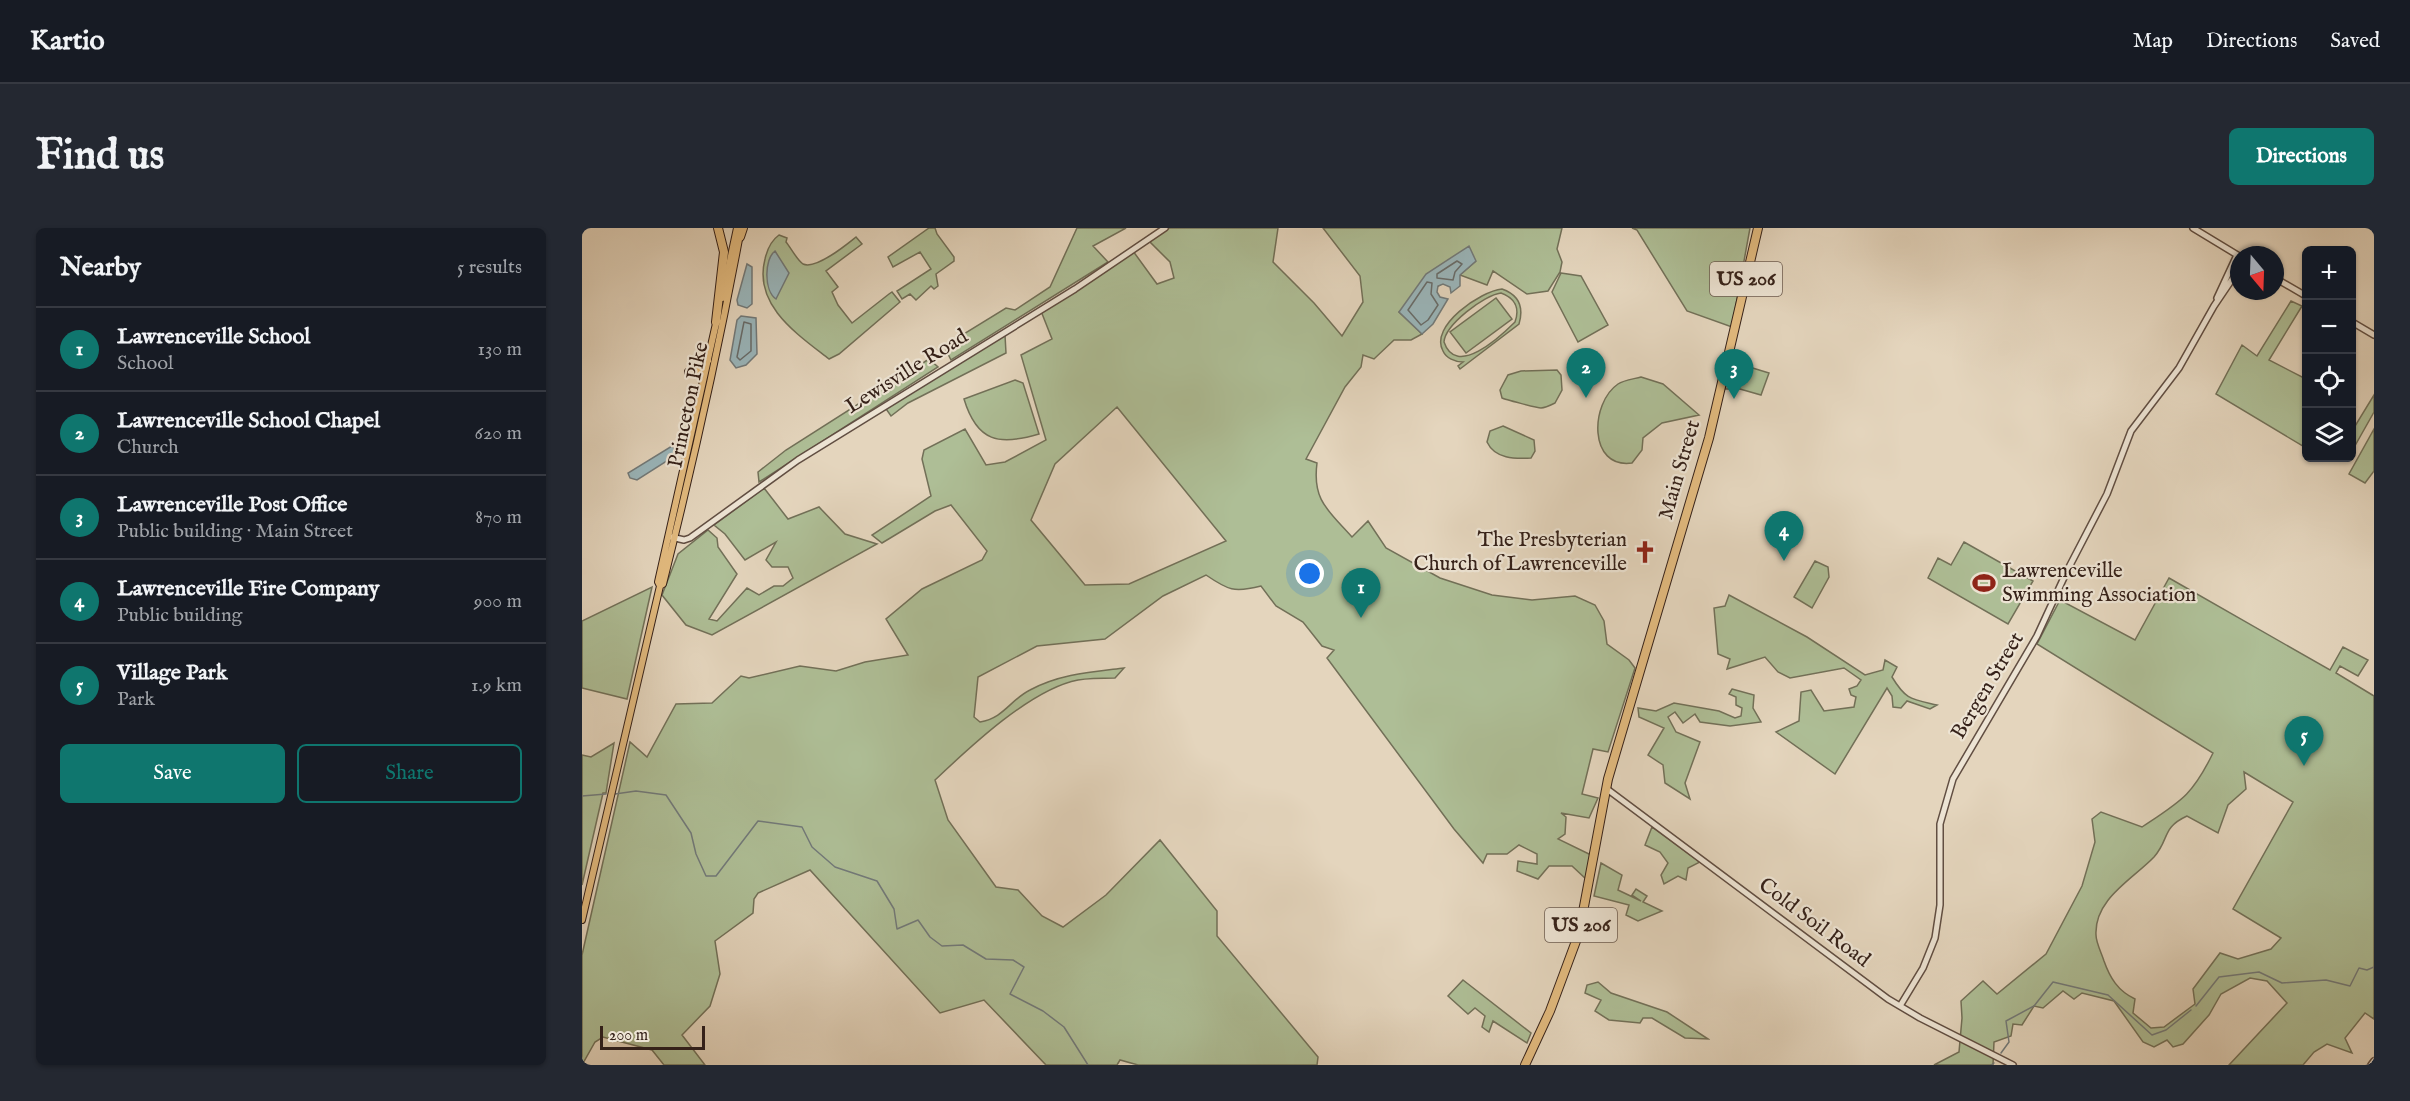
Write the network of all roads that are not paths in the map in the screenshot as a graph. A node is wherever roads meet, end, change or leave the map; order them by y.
1 (718, 228) edge
2 (740, 228) edge
3 (1165, 228) edge
4 (1758, 228) edge
5 (2193, 228) edge
6 (740, 237) joint
7 (2230, 251) edge
8 (2230, 273) edge
9 (2230, 281) edge
10 (2284, 283) edge
11 (2302, 293) edge
12 (2214, 306) junction
13 (716, 322) junction
14 (2356, 324) edge
15 (2374, 335) edge
16 (708, 361) junction
17 (688, 372) dead end
18 (668, 536) junction
19 (676, 539) junction
20 (660, 586) junction
21 (1607, 789) junction
22 (582, 920) edge
23 (1900, 1006) junction
24 (2374, 1061) edge
25 (1525, 1065) edge
26 (2013, 1065) edge
27 (2371, 1065) edge

1 - 13 highway
2 - 6 highway
2 - 13 main road, Princeton Pike
3 - 19 street, Lewisville Road
4 - 21 highway, Main Street / US 206
5 - 7 street
6 - 19 main road, Princeton Pike
8 - 12 street, Bergen Street
9 - 12 street, Bergen Street
10 - 11 street
12 - 23 street, Bergen Street
13 - 16 main road, Princeton Pike
14 - 15 street
16 - 17 main road
16 - 18 main road, Princeton Pike
18 - 19 street
18 - 20 main road, Princeton Pike
19 - 20 main road, Princeton Pike
20 - 22 main road, Princeton Pike
21 - 23 street, Cold Soil Road
21 - 25 highway, US 206
23 - 26 street, Cold Soil Road
24 - 27 street

